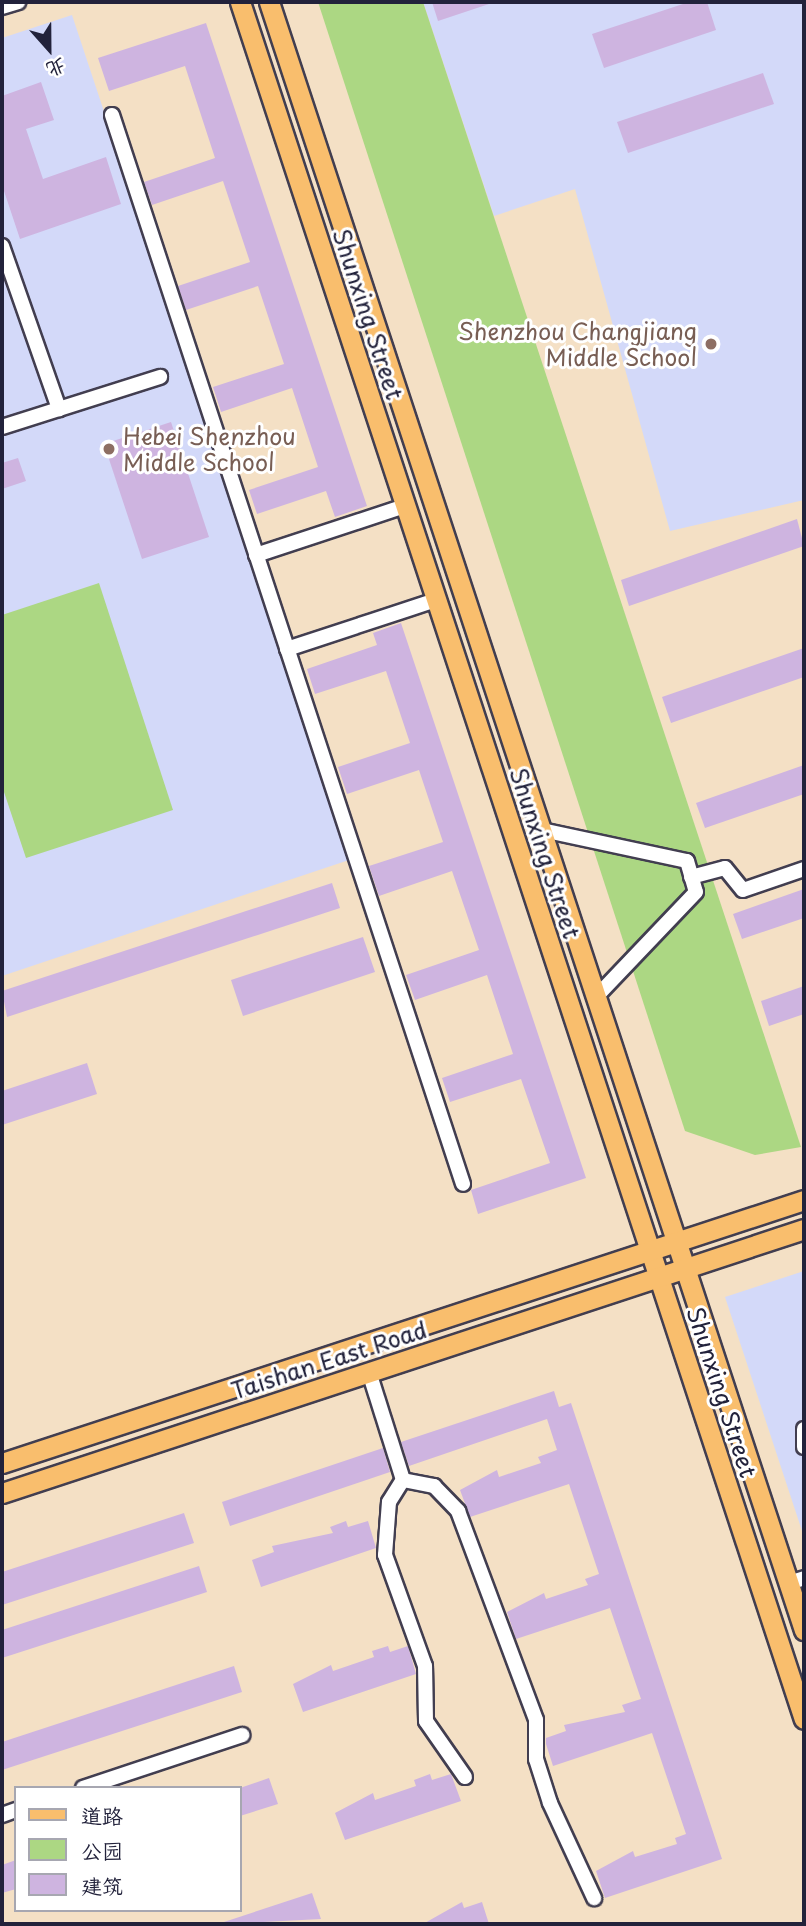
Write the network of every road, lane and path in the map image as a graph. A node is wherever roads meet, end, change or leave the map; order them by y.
1 (18, 2) edge
2 (240, 2) edge
3 (269, 2) edge
4 (2, 7) edge
5 (112, 115) dead end
6 (2, 246) edge
7 (160, 377) dead end
8 (59, 409) junction
9 (2, 427) edge
10 (405, 506) junction
11 (256, 555) junction
12 (436, 600) junction
13 (287, 649) junction
14 (541, 830) junction
15 (804, 869) edge
16 (691, 877) junction
17 (596, 997) junction
18 (463, 1184) dead end
19 (804, 1200) edge
20 (804, 1229) edge
21 (664, 1246) junction
22 (672, 1273) junction
23 (369, 1373) junction
24 (804, 1429) edge
25 (804, 1447) edge
26 (2, 1464) edge
27 (403, 1480) junction
28 (2, 1493) edge
29 (797, 1581) edge
30 (804, 1630) edge
31 (804, 1719) edge
32 (242, 1735) dead end
33 (465, 1777) dead end
34 (89, 1786) edge
35 (594, 1898) dead end

1 - 4 street
2 - 10 main road, Shunxing Street
3 - 14 main road, Shunxing Street
5 - 11 street
6 - 8 street
7 - 8 street
8 - 9 street
10 - 11 street
10 - 12 main road, Shunxing Street
11 - 13 street
12 - 13 street
12 - 21 main road, Shunxing Street
13 - 18 street
14 - 16 street
14 - 17 main road, Shunxing Street
15 - 16 street
16 - 17 street
17 - 21 main road, Shunxing Street
19 - 21 main road, Taishan East Road
20 - 22 main road, Taishan East Road
21 - 22 main road, Shunxing Street
21 - 22 main road, Shunxing Street
21 - 26 main road, Taishan East Road
22 - 23 main road, Taishan East Road
22 - 29 main road, Shunxing Street
22 - 31 main road, Shunxing Street
23 - 27 street
23 - 28 main road, Taishan East Road
24 - 25 street
27 - 33 street
27 - 35 street
29 - 30 main road, Shunxing Street
32 - 34 street

